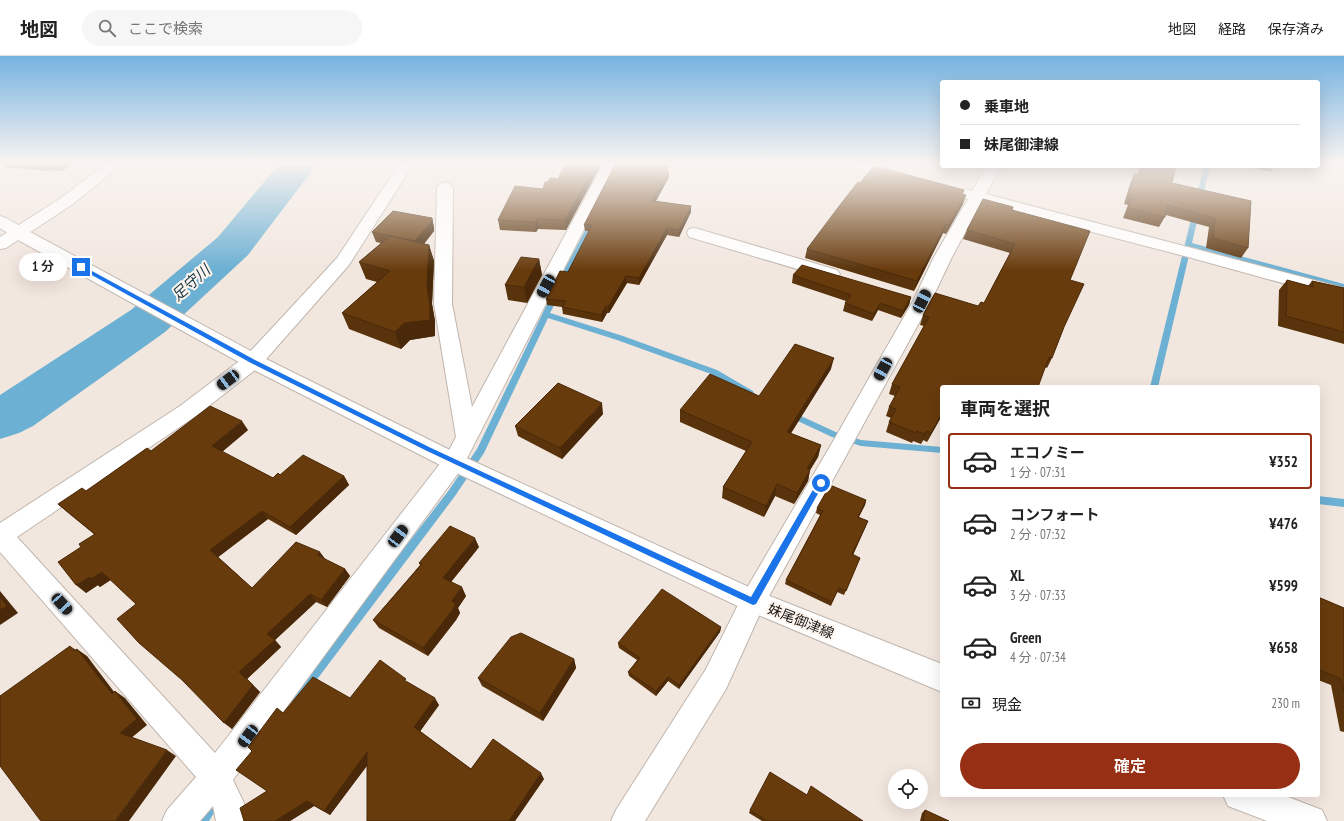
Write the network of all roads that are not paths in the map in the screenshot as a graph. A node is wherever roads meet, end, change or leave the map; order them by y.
1 (70, 199) edge
2 (383, 199) edge
3 (445, 199) edge
4 (592, 199) edge
5 (977, 199) edge
6 (985, 199) edge
7 (0, 221) edge
8 (695, 233) dead end
9 (22, 235) junction
10 (0, 244) edge
11 (846, 278) edge
12 (1344, 294) edge
13 (253, 361) junction
14 (467, 436) junction
15 (464, 466) junction
16 (0, 535) edge
17 (753, 601) junction
18 (940, 677) edge
19 (223, 797) edge
20 (1245, 797) edge
21 (178, 821) edge
22 (627, 821) edge
23 (1311, 821) edge

1 - 9 street
2 - 13 street
3 - 14 street
4 - 14 street
5 - 17 street
6 - 12 street
7 - 9 street, 妹尾御津線
8 - 11 street
9 - 10 street
9 - 13 street, 妹尾御津線
13 - 15 street, 妹尾御津線
13 - 16 street
14 - 15 street
15 - 17 street, 妹尾御津線
15 - 19 street
16 - 19 street
17 - 18 street, 妹尾御津線
17 - 22 street
19 - 21 street
20 - 23 street

